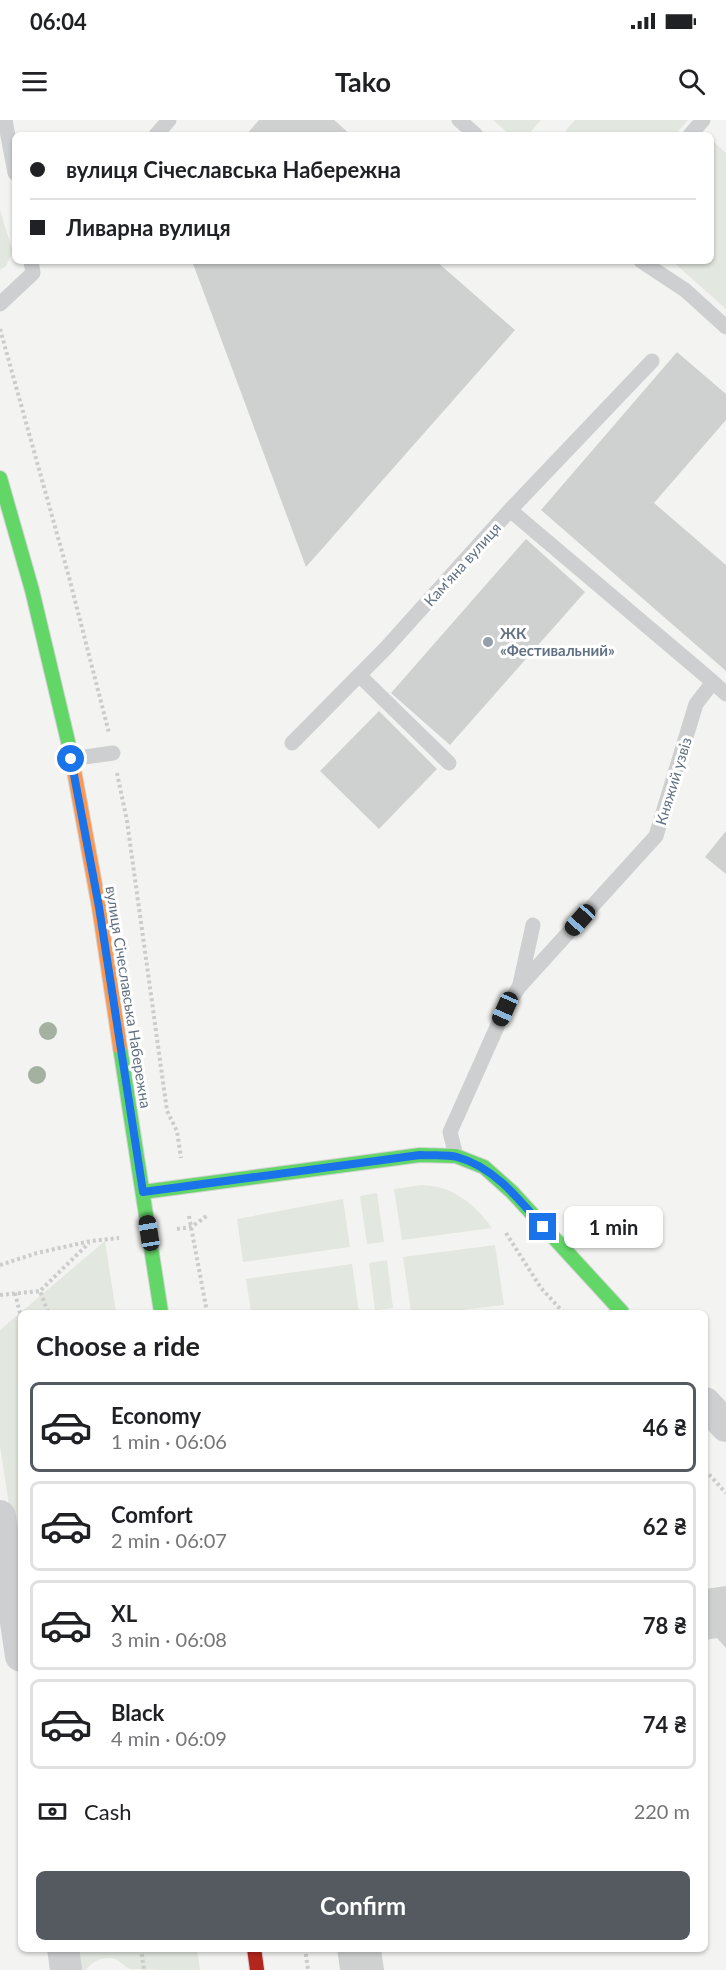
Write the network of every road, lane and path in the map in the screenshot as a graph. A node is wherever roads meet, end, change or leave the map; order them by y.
1 (5, 120) edge
2 (169, 120) edge
3 (459, 120) edge
4 (703, 120) edge
5 (159, 132) edge
6 (473, 132) edge
7 (693, 132) edge
8 (12, 156) edge
9 (646, 264) edge
10 (36, 265) edge
11 (0, 304) edge
12 (726, 327) edge
13 (0, 329) edge
14 (652, 361) dead end
15 (0, 478) edge
16 (510, 510) junction
17 (359, 675) junction
18 (713, 682) junction
19 (726, 694) edge
20 (292, 743) dead end
21 (113, 753) junction
22 (71, 759) junction
23 (449, 763) dead end
24 (533, 925) dead end
25 (519, 987) junction
26 (456, 1156) junction
27 (185, 1185) junction
28 (143, 1192) junction
29 (217, 1214) dead end
30 (191, 1227) junction
31 (504, 1230) dead end
32 (149, 1233) junction
33 (91, 1241) junction
34 (0, 1265) edge
35 (40, 1291) junction
36 (15, 1293) junction
37 (0, 1295) edge
38 (19, 1310) edge
39 (47, 1310) edge
40 (161, 1310) edge
41 (207, 1310) edge
42 (561, 1310) edge
43 (620, 1310) edge
44 (708, 1406) edge
45 (726, 1426) edge
46 (708, 1473) edge
47 (726, 1493) edge
48 (0, 1516) edge
49 (18, 1636) edge
50 (64, 1952) edge
51 (142, 1952) edge
52 (255, 1952) edge
53 (306, 1952) edge
54 (66, 1970) edge
55 (144, 1970) edge
56 (257, 1970) edge
57 (308, 1970) edge

1 - 8 lane
2 - 5 lane
3 - 6 lane
4 - 7 lane
9 - 12 lane
10 - 11 lane
13 - 21 path
14 - 16 lane, Кам'яна вулиця
15 - 22 main road, вулиця Січеславська Набережна
16 - 17 lane, Кам'яна вулиця
16 - 18 lane
17 - 20 lane, Кам'яна вулиця
17 - 23 lane
18 - 19 lane
18 - 25 lane, Княжий узвіз
21 - 22 lane
21 - 27 path
22 - 28 main road, вулиця Січеславська Набережна
24 - 25 lane
25 - 26 lane, Княжий узвіз
26 - 27 main road
26 - 43 main road
27 - 28 main road
27 - 30 path
28 - 32 main road, вулиця Січеславська Набережна
29 - 30 path
30 - 32 path
30 - 41 path
31 - 42 path
32 - 33 path
32 - 40 main road, вулиця Січеславська Набережна
33 - 34 path
33 - 35 path
35 - 36 path
35 - 39 path
36 - 37 path
36 - 38 path
44 - 45 street
46 - 47 path
48 - 49 street
50 - 54 street
51 - 55 path
52 - 56 main road
53 - 57 path

